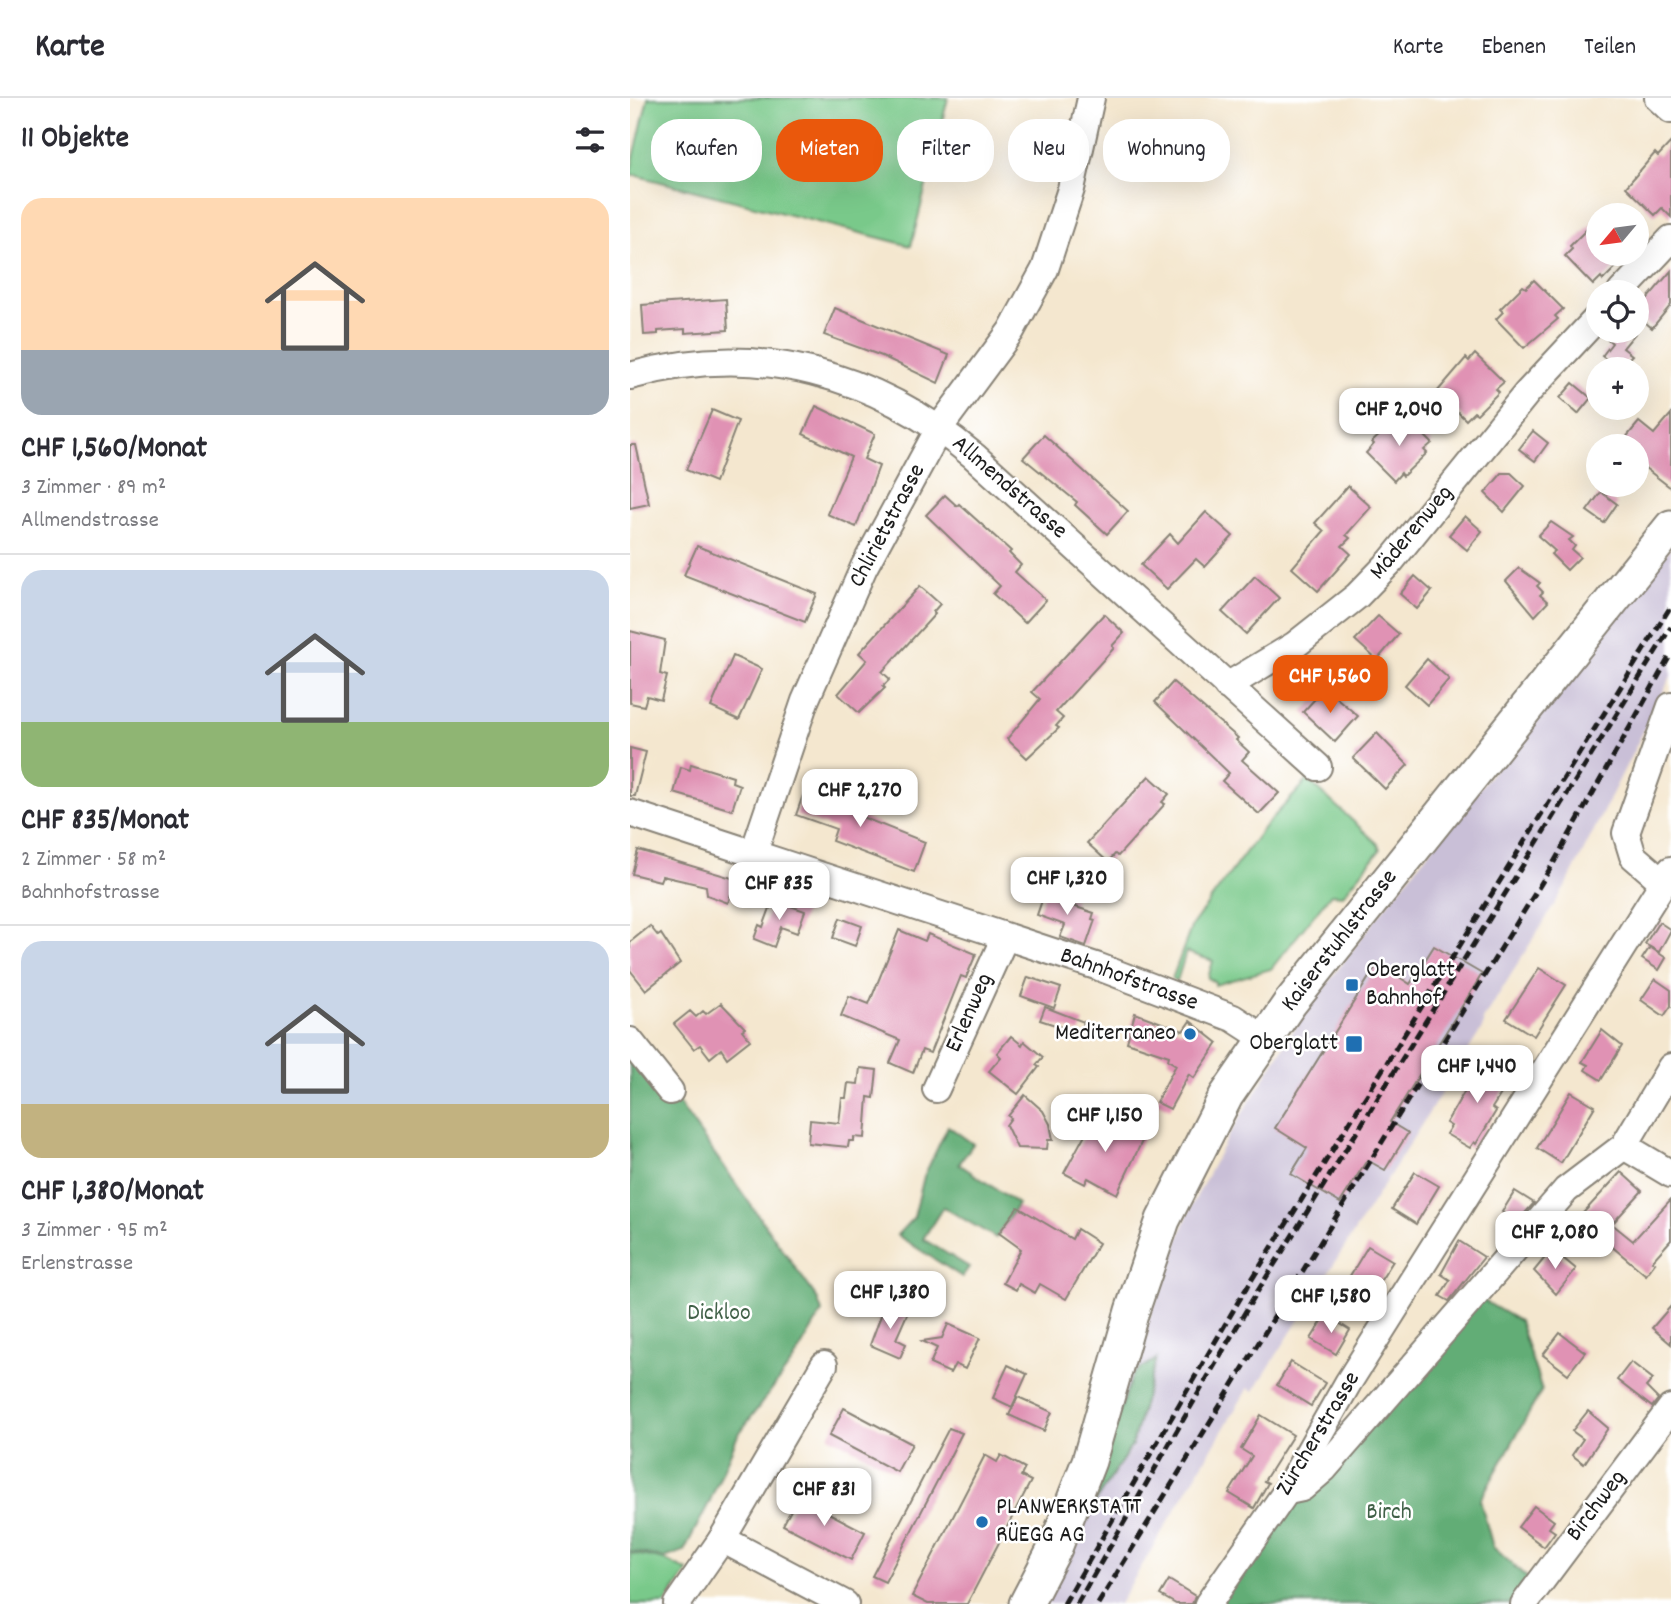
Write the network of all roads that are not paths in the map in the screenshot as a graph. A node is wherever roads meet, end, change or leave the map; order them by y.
1 (1090, 98) edge
2 (1658, 98) edge
3 (1671, 110) edge
4 (1671, 239) edge
5 (1632, 280) edge
6 (1586, 330) edge
7 (630, 376) edge
8 (940, 427) junction
9 (1671, 527) edge
10 (1227, 687) junction
11 (1671, 706) edge
12 (1318, 767) dead end
13 (630, 813) edge
14 (754, 852) junction
15 (1666, 875) edge
16 (1005, 937) junction
17 (1264, 1038) junction
18 (630, 1041) edge
19 (1671, 1067) edge
20 (936, 1089) dead end
21 (670, 1091) dead end
22 (1624, 1146) junction
23 (1671, 1174) edge
24 (824, 1365) dead end
25 (1671, 1408) edge
26 (1286, 1492) junction
27 (722, 1539) junction
28 (677, 1604) edge
29 (845, 1604) edge
30 (1026, 1604) edge
31 (1208, 1604) edge
32 (1524, 1604) edge

1 - 8 street, Chlirietstrasse
2 - 3 street
4 - 5 street
6 - 10 street, Mäderenweg
7 - 8 street, Allmendstrasse
8 - 10 street, Allmendstrasse
8 - 14 street, Chlirietstrasse
9 - 17 main road, Kaiserstuhlstrasse
10 - 12 street, Allmendstrasse
11 - 15 street
13 - 14 street, Bahnhofstrasse
14 - 16 street, Bahnhofstrasse
15 - 26 street, Zürcherstrasse
16 - 17 street, Bahnhofstrasse
16 - 20 street, Erlenweg
17 - 30 main road, Kaiserstuhlstrasse
18 - 21 street
19 - 22 street
22 - 23 street
22 - 26 street
24 - 27 street
25 - 32 street, Birchweg
26 - 31 street, Zürcherstrasse
27 - 28 street
27 - 29 street

